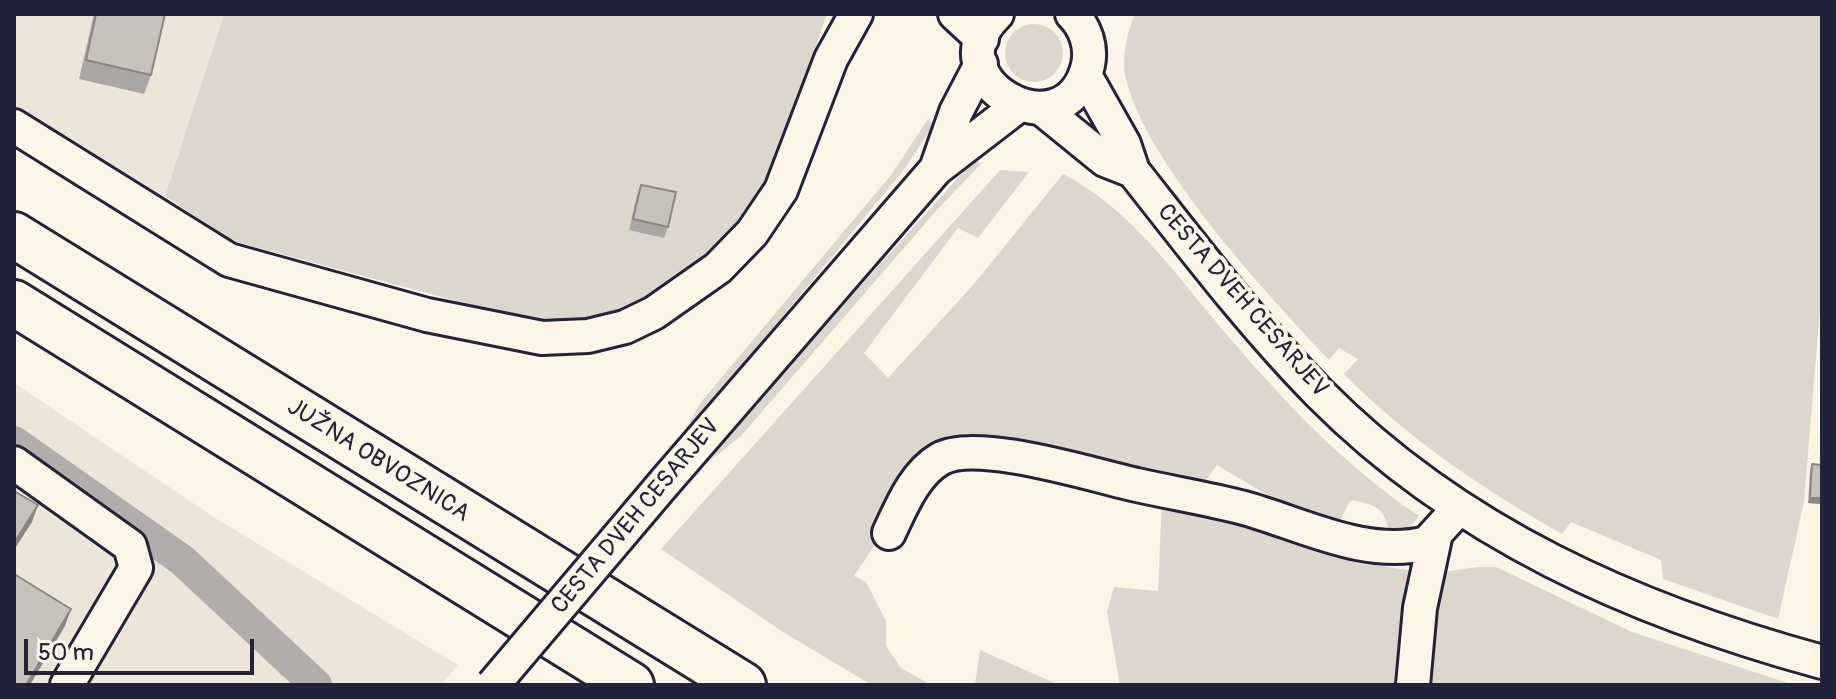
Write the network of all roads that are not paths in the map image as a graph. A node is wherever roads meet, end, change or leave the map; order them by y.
1 (856, 14) edge
2 (955, 14) edge
3 (1085, 21) edge
4 (986, 39) edge
5 (1085, 75) junction
6 (1030, 107) junction
7 (14, 126) edge
8 (936, 169) junction
9 (1133, 171) junction
10 (14, 235) edge
11 (14, 303) edge
12 (14, 463) edge
13 (1459, 508) junction
14 (889, 533) dead end
15 (1435, 538) junction
16 (1822, 662) edge
17 (67, 685) edge
18 (493, 685) edge
19 (631, 685) edge
20 (743, 685) edge
21 (1413, 685) edge

1 - 7 street
2 - 4 street
3 - 5 street
4 - 6 street
4 - 8 street, CESTA DVEH CESARJEV
5 - 6 street
5 - 9 street, CESTA DVEH CESARJEV
6 - 8 street, CESTA DVEH CESARJEV
6 - 9 street, CESTA DVEH CESARJEV
8 - 18 street, CESTA DVEH CESARJEV, bridge
9 - 13 street, CESTA DVEH CESARJEV
10 - 20 highway, JUŽNA OBVOZNICA
11 - 19 highway
12 - 17 street
13 - 15 street
13 - 16 street, CESTA DVEH CESARJEV
14 - 15 street
15 - 21 street

